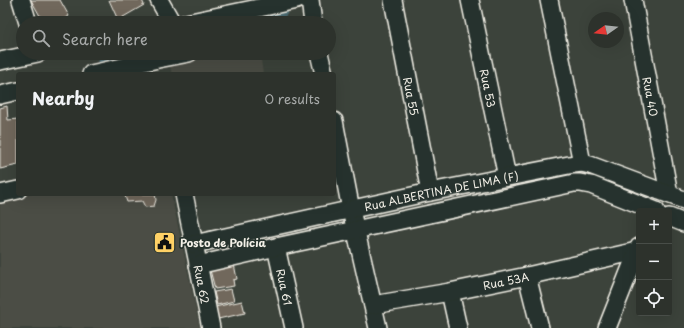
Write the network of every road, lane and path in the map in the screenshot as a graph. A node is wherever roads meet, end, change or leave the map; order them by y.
1 (20, 0) edge
2 (159, 0) edge
3 (297, 0) edge
4 (310, 0) edge
5 (393, 0) edge
6 (470, 0) edge
7 (549, 0) edge
8 (633, 0) edge
9 (279, 2) edge
10 (26, 16) edge
11 (168, 16) edge
12 (217, 16) edge
13 (313, 16) edge
14 (16, 58) edge
15 (173, 60) edge
16 (321, 60) edge
17 (0, 61) edge
18 (159, 66) edge
19 (108, 72) edge
20 (324, 72) edge
21 (16, 91) edge
22 (0, 95) edge
23 (336, 132) edge
24 (582, 163) junction
25 (507, 177) junction
26 (16, 190) edge
27 (430, 192) junction
28 (0, 194) edge
29 (184, 196) edge
30 (676, 197) edge
31 (648, 208) edge
32 (351, 210) junction
33 (672, 218) edge
34 (684, 223) edge
35 (356, 230) junction
36 (194, 244) junction
37 (276, 247) junction
38 (636, 249) edge
39 (636, 254) edge
40 (198, 265) junction
41 (527, 276) junction
42 (450, 292) junction
43 (373, 305) junction
44 (211, 328) edge
45 (294, 328) edge
46 (378, 328) edge
47 (458, 328) edge
48 (540, 328) edge
49 (607, 328) edge

1 - 10 street
2 - 11 street
3 - 9 street
4 - 13 street
5 - 27 street, Rua 55
6 - 25 street, Rua 53
7 - 24 street
8 - 30 street, Rua 40
9 - 12 street
14 - 17 street
15 - 18 street
16 - 20 street
18 - 19 street
21 - 22 street
23 - 32 street
24 - 25 street, Rua ALBERTINA DE LIMA (F)
24 - 30 street, Rua ALBERTINA DE LIMA (F)
25 - 27 street, Rua ALBERTINA DE LIMA (F)
26 - 28 street
27 - 32 street, Rua ALBERTINA DE LIMA (F)
29 - 36 street, Rua 62
31 - 35 street
32 - 35 street
32 - 36 street, Rua ALBERTINA DE LIMA (F)
33 - 34 street
35 - 37 street
35 - 43 street
36 - 40 street, Rua 62
37 - 40 street
37 - 45 street, Rua 61
38 - 41 street, Rua 53A
39 - 49 street
40 - 44 street, Rua 62
41 - 42 street, Rua 53A
41 - 48 street
42 - 43 street, Rua 53A
42 - 47 street
43 - 46 street

